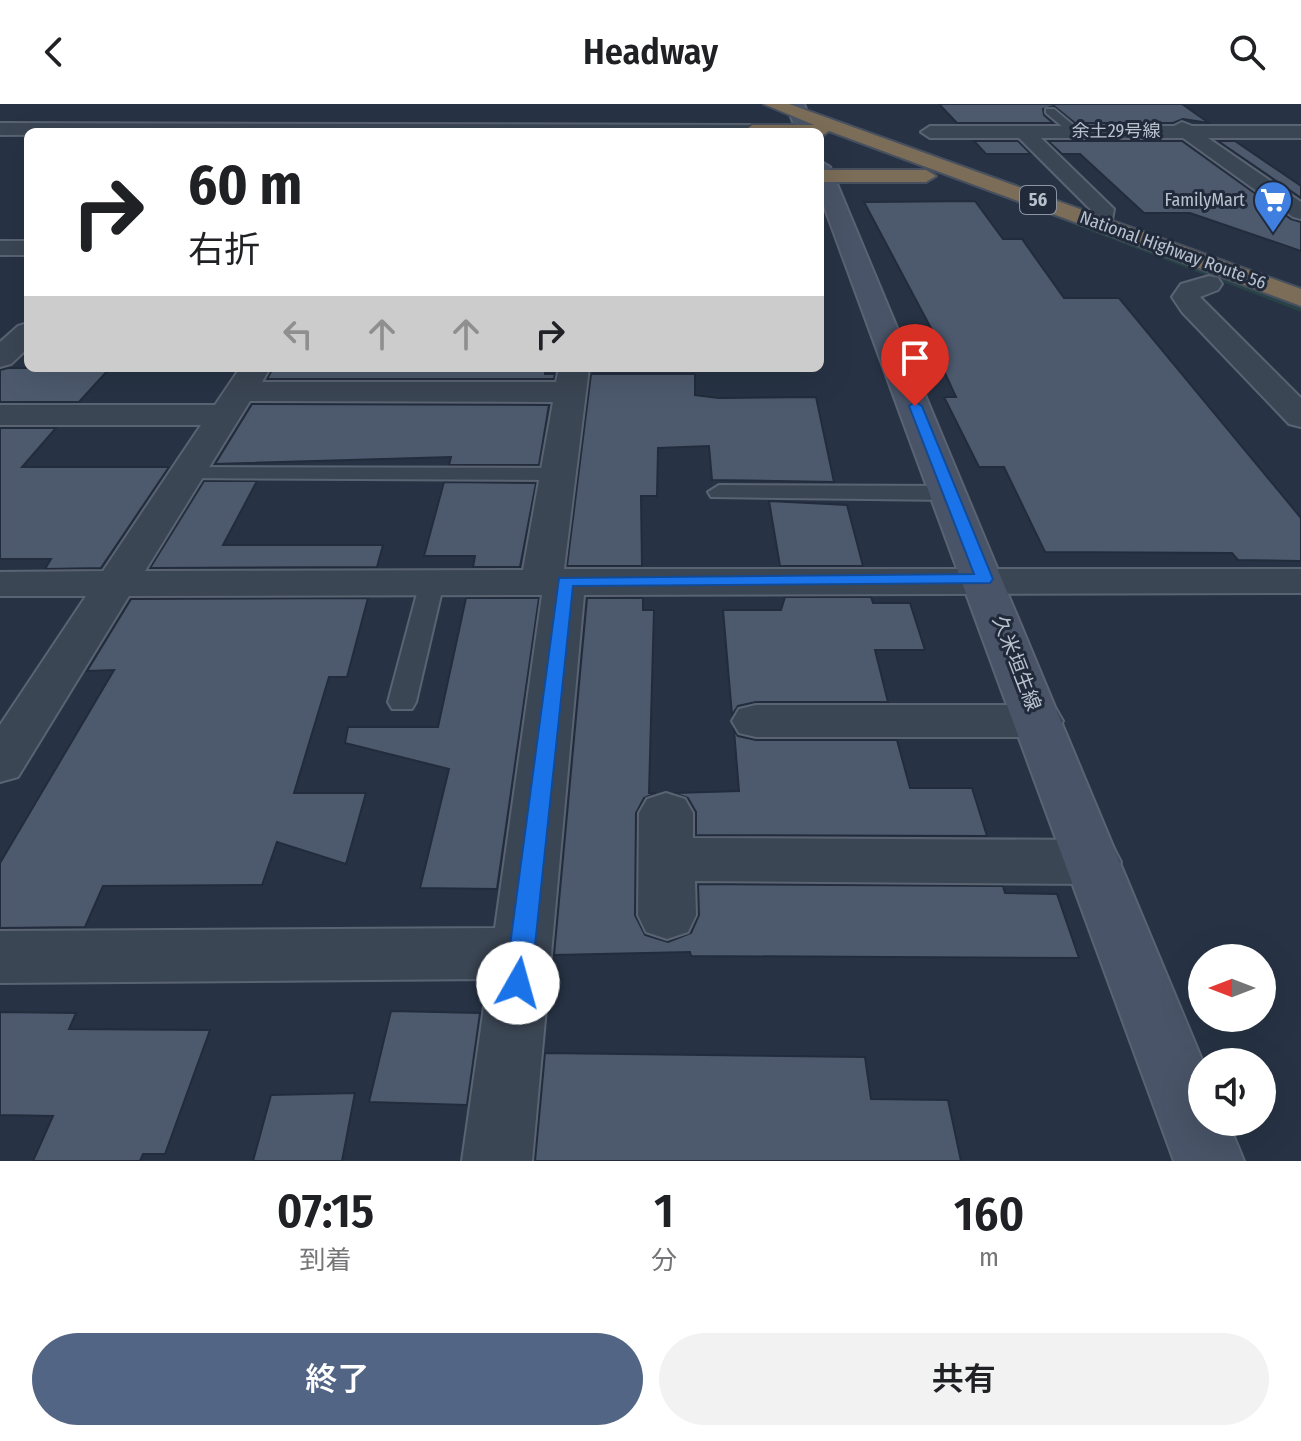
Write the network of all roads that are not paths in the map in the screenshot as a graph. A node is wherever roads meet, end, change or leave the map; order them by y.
1 (763, 107) edge
2 (428, 108) dead end
3 (1050, 111) dead end
4 (1160, 113) dead end
5 (245, 125) edge
6 (8, 126) edge
7 (82, 128) edge
8 (328, 128) edge
9 (413, 128) edge
10 (797, 128) edge
11 (851, 131) junction
12 (1023, 131) junction
13 (1074, 131) junction
14 (1187, 131) junction
15 (930, 132) joint
16 (1301, 132) edge
17 (824, 134) edge
18 (824, 141) edge
19 (824, 141) edge
20 (0, 148) edge
21 (24, 148) edge
22 (824, 172) edge
23 (926, 176) junction
24 (1301, 212) edge
25 (1088, 219) junction
26 (0, 248) edge
27 (24, 248) edge
28 (1209, 284) junction
29 (1301, 298) edge
30 (1301, 319) edge
31 (24, 336) edge
32 (0, 358) edge
33 (572, 380) edge
34 (240, 391) edge
35 (0, 415) edge
36 (1301, 417) edge
37 (187, 473) junction
38 (558, 474) junction
39 (719, 492) dead end
40 (950, 493) junction
41 (984, 579) junction
42 (554, 581) junction
43 (1301, 581) edge
44 (432, 582) junction
45 (0, 584) edge
46 (117, 584) junction
47 (402, 702) dead end
48 (756, 721) dead end
49 (1039, 721) junction
50 (0, 764) edge
51 (1093, 862) junction
52 (667, 915) dead end
53 (521, 953) junction
54 (0, 957) edge
55 (497, 1161) edge
56 (1209, 1161) edge

1 - 10 highway, National Highway Route 56 / 56
2 - 9 street
3 - 13 lane
4 - 14 street
5 - 8 street
6 - 7 street
11 - 15 highway, 56
11 - 17 highway, National Highway Route 56 / 56
11 - 25 highway, National Highway Route 56 / 56
12 - 13 street, 余土29号線
12 - 15 street, 余土29号線
12 - 25 street
13 - 14 street, 余土29号線
14 - 16 street, 余土29号線
14 - 24 street
18 - 23 highway, National Highway Route 56 / 56
19 - 23 highway, 56
20 - 21 street
22 - 40 main road, 久米垣生線
23 - 28 highway, National Highway Route 56 / 56
25 - 29 highway, National Highway Route 56 / 56
26 - 27 street
28 - 30 highway, National Highway Route 56 / 56
28 - 36 street
31 - 32 street
33 - 34 street
33 - 38 street
34 - 35 street
34 - 37 street
37 - 38 lane
37 - 46 street
38 - 42 street
39 - 40 lane
40 - 41 main road, 久米垣生線
41 - 42 street
41 - 43 street
41 - 49 main road, 久米垣生線
42 - 44 street
42 - 53 street
44 - 46 street
44 - 47 lane
45 - 46 street
46 - 50 street
48 - 49 street
49 - 51 main road, 久米垣生線
51 - 52 street
51 - 56 main road, 久米垣生線
53 - 54 street
53 - 55 street

